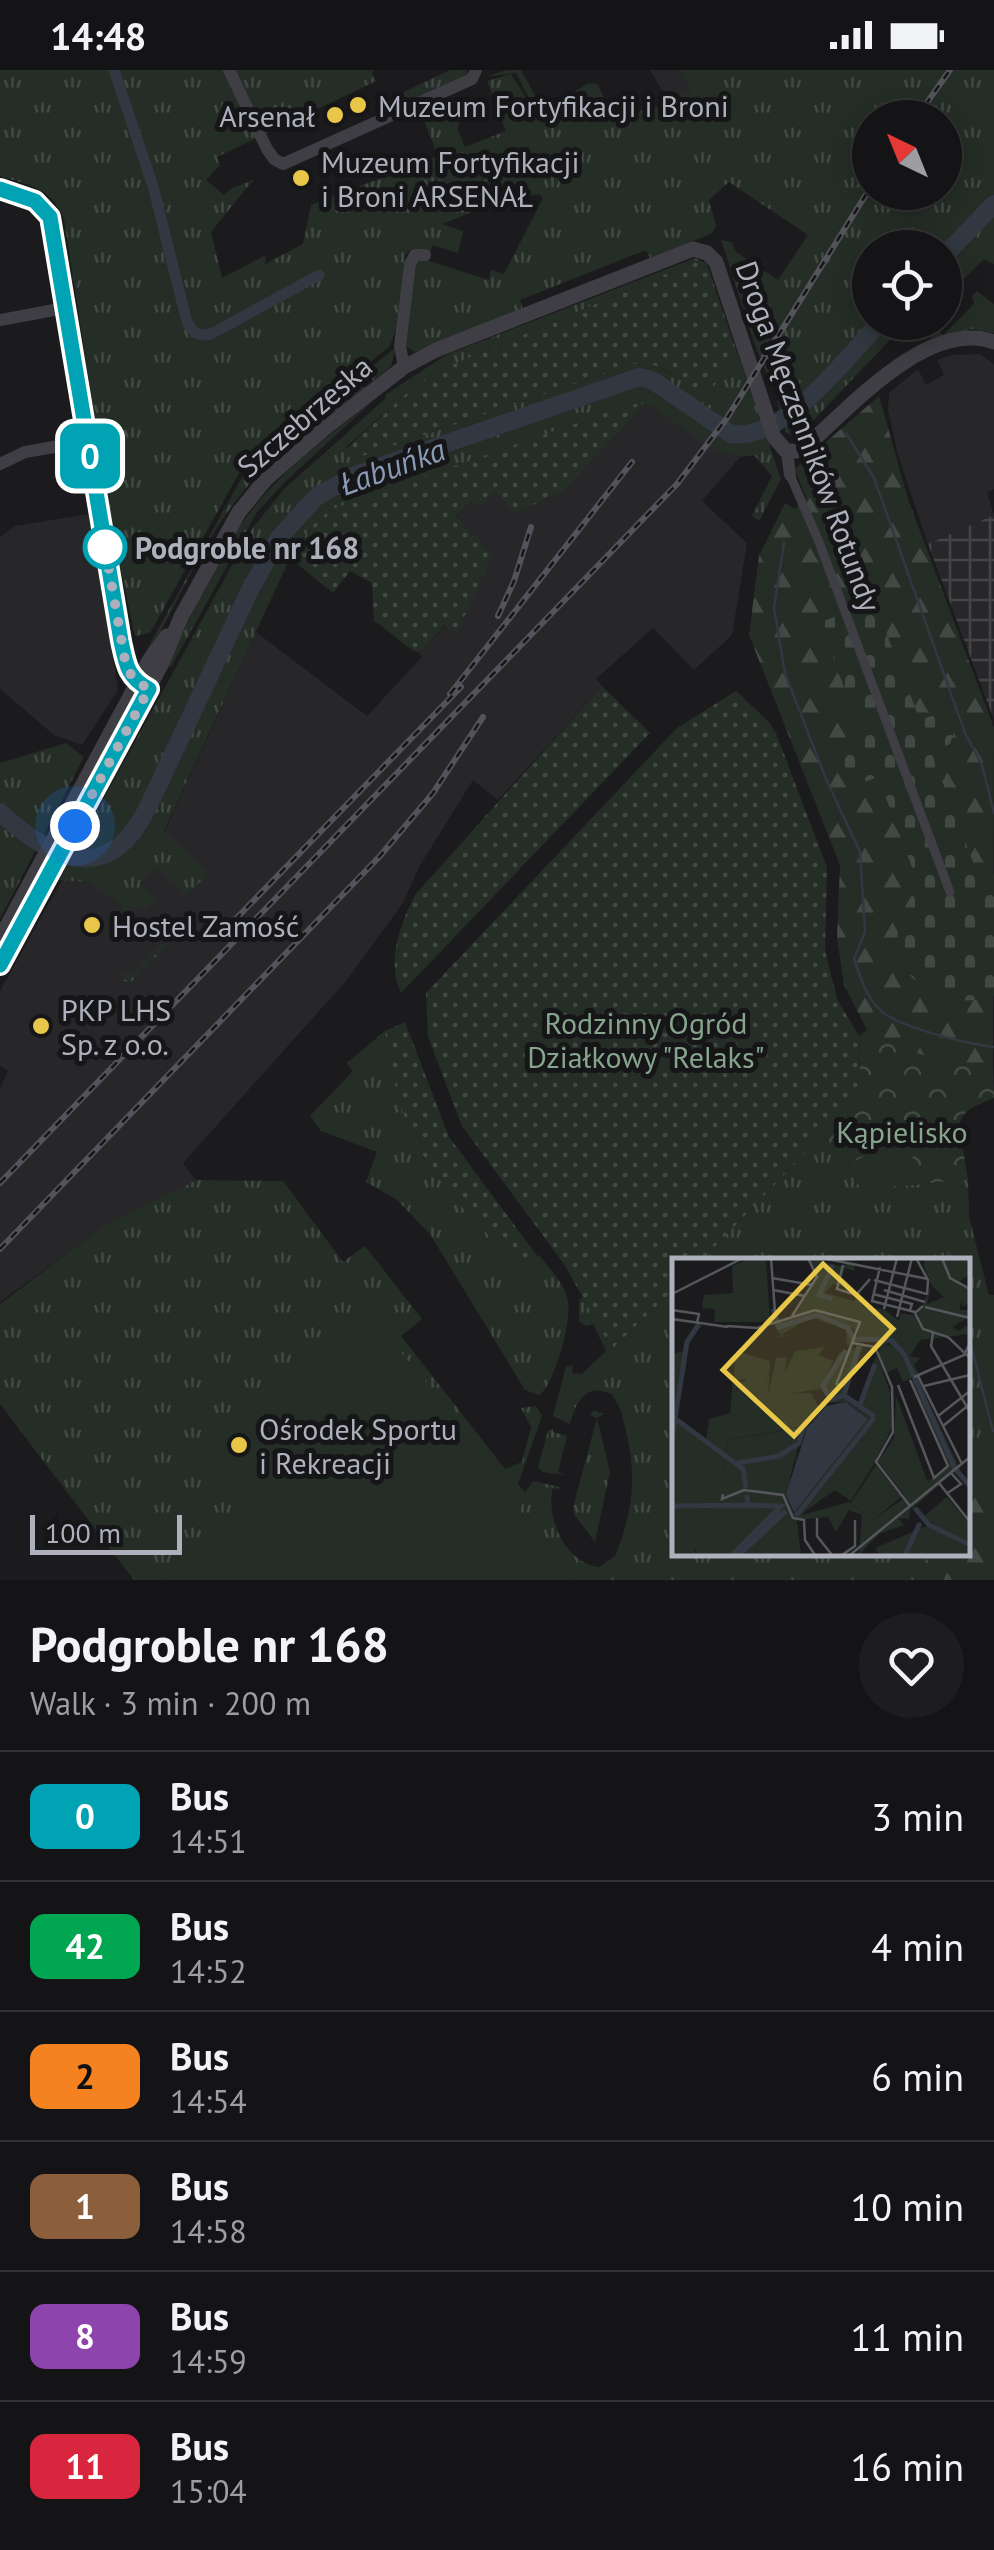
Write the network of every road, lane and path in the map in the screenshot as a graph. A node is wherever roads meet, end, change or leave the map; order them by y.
1 (230, 70) edge
2 (474, 75) edge
3 (0, 190) edge
4 (425, 255) dead end
5 (65, 308) junction
6 (0, 320) edge
7 (994, 342) edge
8 (404, 367) junction
9 (88, 441) junction
10 (786, 452) junction
11 (0, 464) edge
12 (790, 474) joint
13 (143, 686) junction
14 (42, 872) junction
15 (950, 892) dead end
16 (0, 940) edge
17 (0, 965) edge

1 - 2 street
3 - 5 street
4 - 8 street, Szczebrzeska
5 - 6 street
5 - 9 street
7 - 10 street
8 - 10 street, Droga Męczenników Rotundy
8 - 13 street, Szczebrzeska
9 - 11 street
9 - 13 street
10 - 12 street, Droga Męczenników Rotundy
12 - 15 street, Droga Męczenników Rotundy
13 - 14 street, Szczebrzeska
14 - 16 street, Szczebrzeska
14 - 17 street, Szczebrzeska

